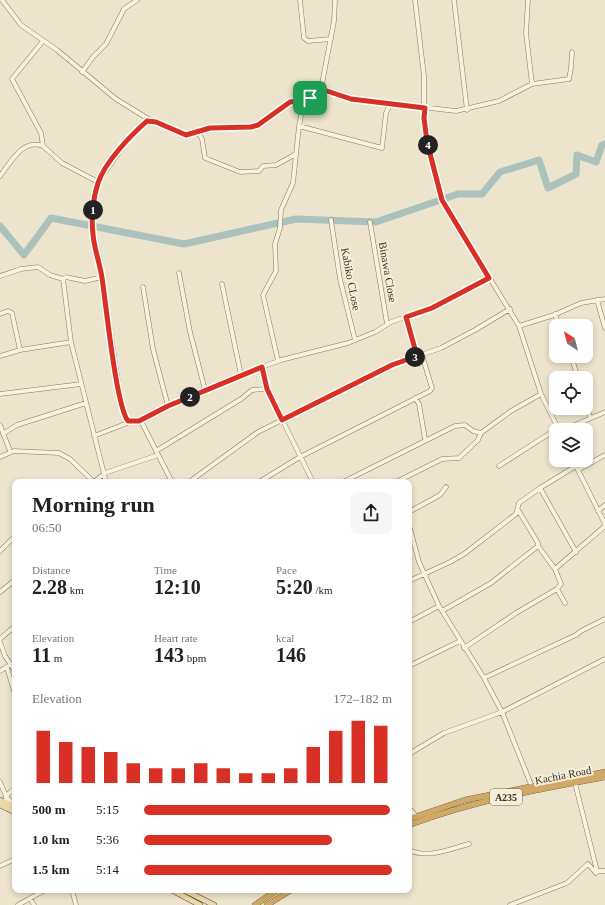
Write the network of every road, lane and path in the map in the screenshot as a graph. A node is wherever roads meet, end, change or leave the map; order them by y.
1 (2, 0) edge
2 (137, 0) edge
3 (300, 0) edge
4 (335, 0) edge
5 (415, 0) edge
6 (454, 0) edge
7 (528, 0) edge
8 (331, 39) junction
9 (43, 41) junction
10 (572, 52) dead end
11 (82, 72) junction
12 (532, 84) junction
13 (321, 89) junction
14 (304, 101) junction
15 (402, 106) junction
16 (425, 108) junction
17 (467, 110) junction
18 (150, 120) junction
19 (299, 126) junction
20 (197, 131) junction
21 (43, 146) junction
22 (296, 154) junction
23 (0, 176) edge
24 (98, 182) junction
25 (331, 220) dead end
26 (370, 222) dead end
27 (179, 273) dead end
28 (0, 276) edge
29 (102, 277) junction
30 (489, 278) junction
31 (63, 279) junction
32 (222, 284) dead end
33 (143, 287) dead end
34 (605, 299) edge
35 (598, 300) junction
36 (510, 309) junction
37 (0, 314) edge
38 (555, 314) junction
39 (406, 317) junction
40 (557, 319) edge
41 (387, 324) junction
42 (519, 326) junction
43 (605, 328) edge
44 (355, 340) junction
45 (71, 342) junction
46 (20, 350) junction
47 (0, 356) edge
48 (419, 356) junction
49 (278, 361) junction
50 (262, 367) junction
51 (241, 375) junction
52 (81, 384) junction
53 (267, 389) junction
54 (205, 390) junction
55 (0, 394) edge
56 (541, 394) junction
57 (415, 398) junction
58 (86, 403) junction
59 (168, 406) junction
60 (605, 412) edge
61 (590, 417) joint
62 (282, 420) junction
63 (139, 421) junction
64 (130, 422) junction
65 (555, 423) edge
66 (578, 423) edge
67 (0, 426) edge
68 (481, 433) junction
69 (3, 434) junction
70 (549, 435) edge
71 (94, 436) junction
72 (425, 439) junction
73 (10, 451) junction
74 (157, 453) junction
75 (605, 455) edge
76 (0, 457) edge
77 (300, 457) junction
78 (499, 466) dead end
79 (577, 468) junction
80 (104, 473) junction
81 (91, 479) edge
82 (97, 479) edge
83 (105, 479) edge
84 (170, 479) edge
85 (193, 479) edge
86 (264, 479) edge
87 (311, 479) edge
88 (349, 479) edge
89 (402, 479) edge
90 (446, 487) dead end
91 (540, 488) junction
92 (605, 505) edge
93 (412, 510) edge
94 (518, 510) junction
95 (598, 511) junction
96 (605, 525) edge
97 (412, 538) edge
98 (12, 539) edge
99 (414, 546) joint
100 (538, 546) junction
101 (0, 551) edge
102 (576, 552) junction
103 (555, 569) junction
104 (424, 574) junction
105 (412, 580) edge
106 (12, 582) edge
107 (556, 589) junction
108 (0, 592) edge
109 (565, 603) dead end
110 (439, 606) junction
111 (442, 611) junction
112 (605, 619) edge
113 (412, 620) edge
114 (12, 630) edge
115 (0, 640) edge
116 (460, 640) junction
117 (464, 648) junction
118 (605, 659) edge
119 (412, 664) edge
120 (8, 666) junction
121 (12, 669) edge
122 (0, 671) edge
123 (484, 678) junction
124 (12, 682) edge
125 (502, 712) junction
126 (412, 752) edge
127 (603, 775) edge
128 (0, 782) edge
129 (575, 783) junction
130 (532, 787) junction
131 (12, 791) edge
132 (6, 796) junction
133 (0, 800) edge
134 (6, 803) junction
135 (12, 803) edge
136 (0, 805) edge
137 (12, 806) edge
138 (12, 811) edge
139 (412, 811) edge
140 (416, 816) junction
141 (412, 818) edge
142 (412, 824) edge
143 (469, 844) dead end
144 (412, 852) edge
145 (12, 860) edge
146 (0, 866) edge
147 (605, 871) edge
148 (597, 872) junction
149 (39, 893) edge
150 (73, 893) edge
151 (178, 893) edge
152 (190, 893) edge
153 (273, 893) edge
154 (287, 893) edge
155 (30, 898) junction
156 (18, 905) edge
157 (34, 905) edge
158 (76, 905) edge
159 (200, 905) edge
160 (214, 905) edge
161 (255, 905) edge
162 (267, 905) edge
163 (510, 905) edge

1 - 9 street
2 - 11 street
3 - 8 street
4 - 8 street
5 - 16 street
6 - 17 street
7 - 12 street
8 - 13 street
9 - 11 street
9 - 21 street
10 - 12 street
11 - 18 street
12 - 17 street
13 - 14 street
13 - 15 street
14 - 19 street
14 - 20 street
15 - 16 street
15 - 19 street
16 - 17 street
16 - 30 street
18 - 20 street
18 - 24 street
19 - 22 street
20 - 22 street
21 - 23 street
21 - 24 street
22 - 49 street
24 - 29 street
25 - 44 street, Kabiko CLose
26 - 41 street, Binawa Close
27 - 54 street
28 - 31 street
29 - 31 street
29 - 64 street
30 - 36 street
30 - 39 street
31 - 45 street
32 - 51 street
33 - 59 street
34 - 35 street
35 - 38 street
35 - 43 street
36 - 42 street
36 - 48 street
37 - 46 street
38 - 40 street
38 - 42 street
39 - 41 street
39 - 48 street
41 - 44 street
42 - 56 street
44 - 49 street
45 - 46 street
45 - 52 street
46 - 47 street
48 - 57 street
48 - 62 street
49 - 50 street
50 - 51 street
50 - 53 street
51 - 54 street
52 - 55 street
52 - 58 street
53 - 62 street
53 - 74 street
54 - 59 street
56 - 65 street
56 - 68 street
57 - 72 street
57 - 77 street
58 - 69 street
58 - 71 street
59 - 63 street
60 - 61 street
61 - 66 street
62 - 77 street
62 - 85 street
63 - 64 street
63 - 74 street
64 - 71 street
67 - 69 street
68 - 72 street
68 - 89 street
69 - 73 street
70 - 78 street
71 - 80 street
72 - 88 street
73 - 76 street
73 - 81 street
74 - 80 street
74 - 84 street
75 - 79 street
77 - 86 street
77 - 87 street
79 - 91 street
79 - 95 street
80 - 82 street
80 - 83 street
90 - 93 street
91 - 94 street
91 - 102 street
92 - 95 street
94 - 100 street
94 - 104 street
95 - 96 street
96 - 102 street
97 - 99 street
98 - 101 street
99 - 104 street
100 - 103 street
100 - 111 street
102 - 103 street
103 - 107 street
104 - 105 street
104 - 110 street
106 - 108 street
107 - 109 street
107 - 117 street
110 - 111 street
110 - 113 street
111 - 116 street
112 - 123 street
114 - 115 street
115 - 120 street
116 - 117 street
116 - 119 street
117 - 123 street
118 - 125 street
120 - 121 street
120 - 122 street
120 - 124 street
123 - 125 street
125 - 126 street
125 - 130 street
127 - 129 highway, Kachia Road / A235
127 - 130 highway, Kachia Road / A235
128 - 132 street
129 - 142 highway, Kachia Road / A235
129 - 148 street
130 - 140 highway, Kachia Road / A235
131 - 132 street
132 - 134 street
132 - 135 street
133 - 134 main road
134 - 137 main road
136 - 138 main road
139 - 140 street
140 - 141 highway, Kachia Road / A235
143 - 144 street
145 - 146 street
147 - 148 street
148 - 163 street
149 - 155 street
150 - 158 street
151 - 159 main road
152 - 160 main road
153 - 161 highway
154 - 162 highway
155 - 156 street
155 - 157 street

